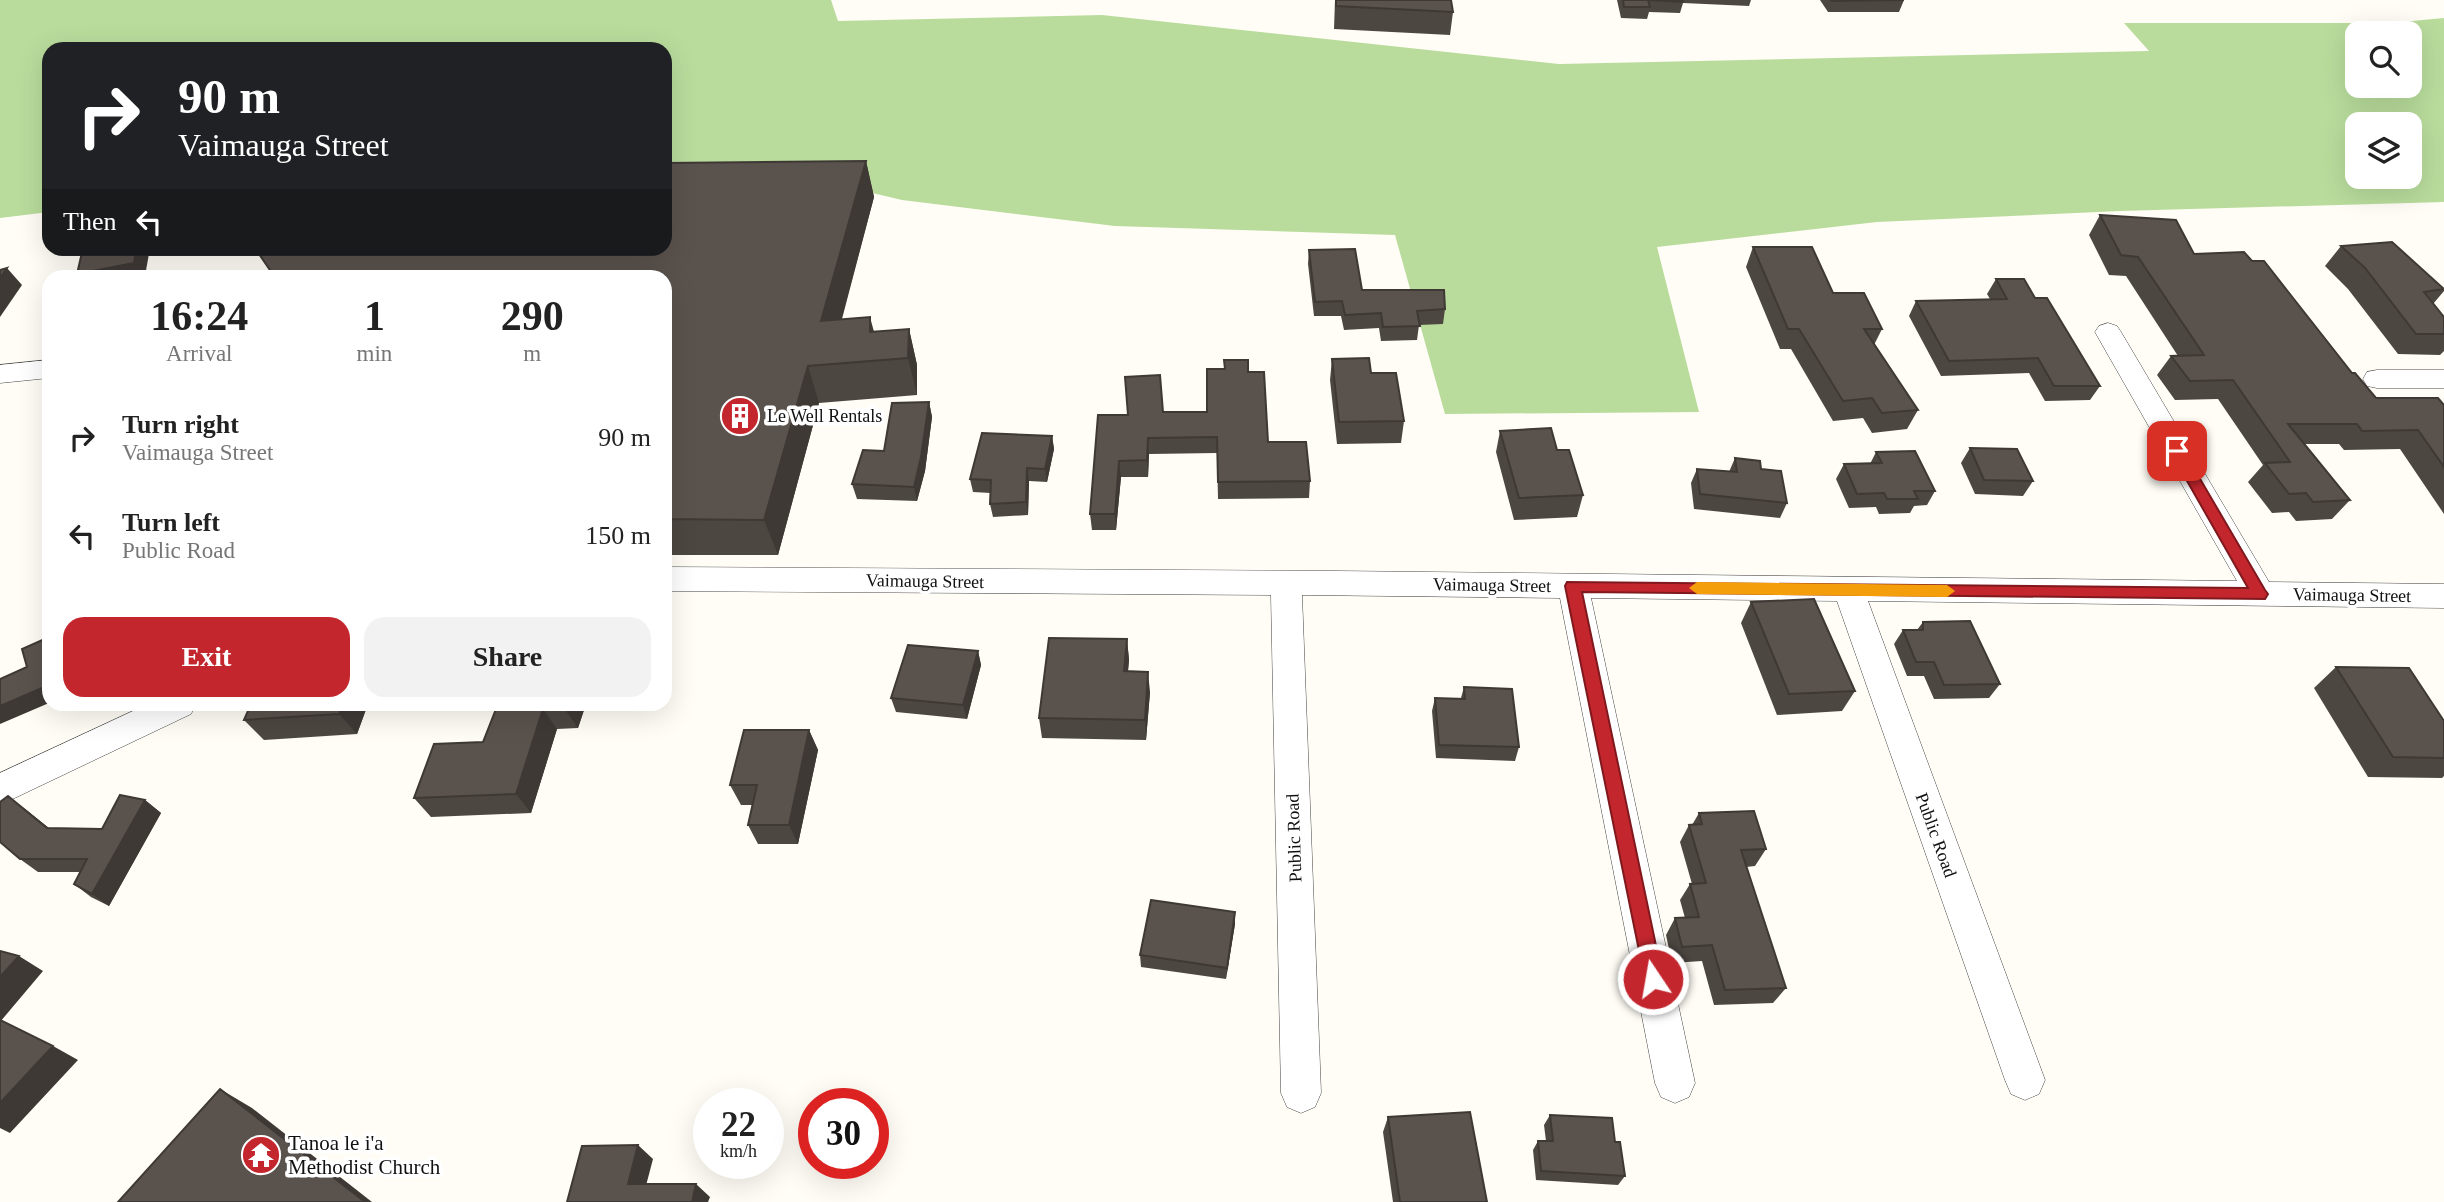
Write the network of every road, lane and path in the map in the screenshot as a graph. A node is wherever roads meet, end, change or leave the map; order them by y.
1 (2108, 332) dead end
2 (42, 370) edge
3 (0, 374) edge
4 (2377, 379) dead end
5 (2444, 379) edge
6 (672, 579) edge
7 (1286, 583) junction
8 (1573, 586) junction
9 (1847, 589) junction
10 (2260, 594) junction
11 (2444, 596) edge
12 (156, 711) edge
13 (0, 790) edge
14 (2025, 1080) dead end
15 (1675, 1083) dead end
16 (1301, 1093) dead end

1 - 10 street
2 - 3 street
4 - 5 street
6 - 7 street, Vaimauga Street
7 - 8 street, Vaimauga Street
7 - 16 street, Public Road
8 - 9 street, Vaimauga Street
8 - 15 street
9 - 10 street, Vaimauga Street
9 - 14 street, Public Road
10 - 11 street, Vaimauga Street
12 - 13 street

